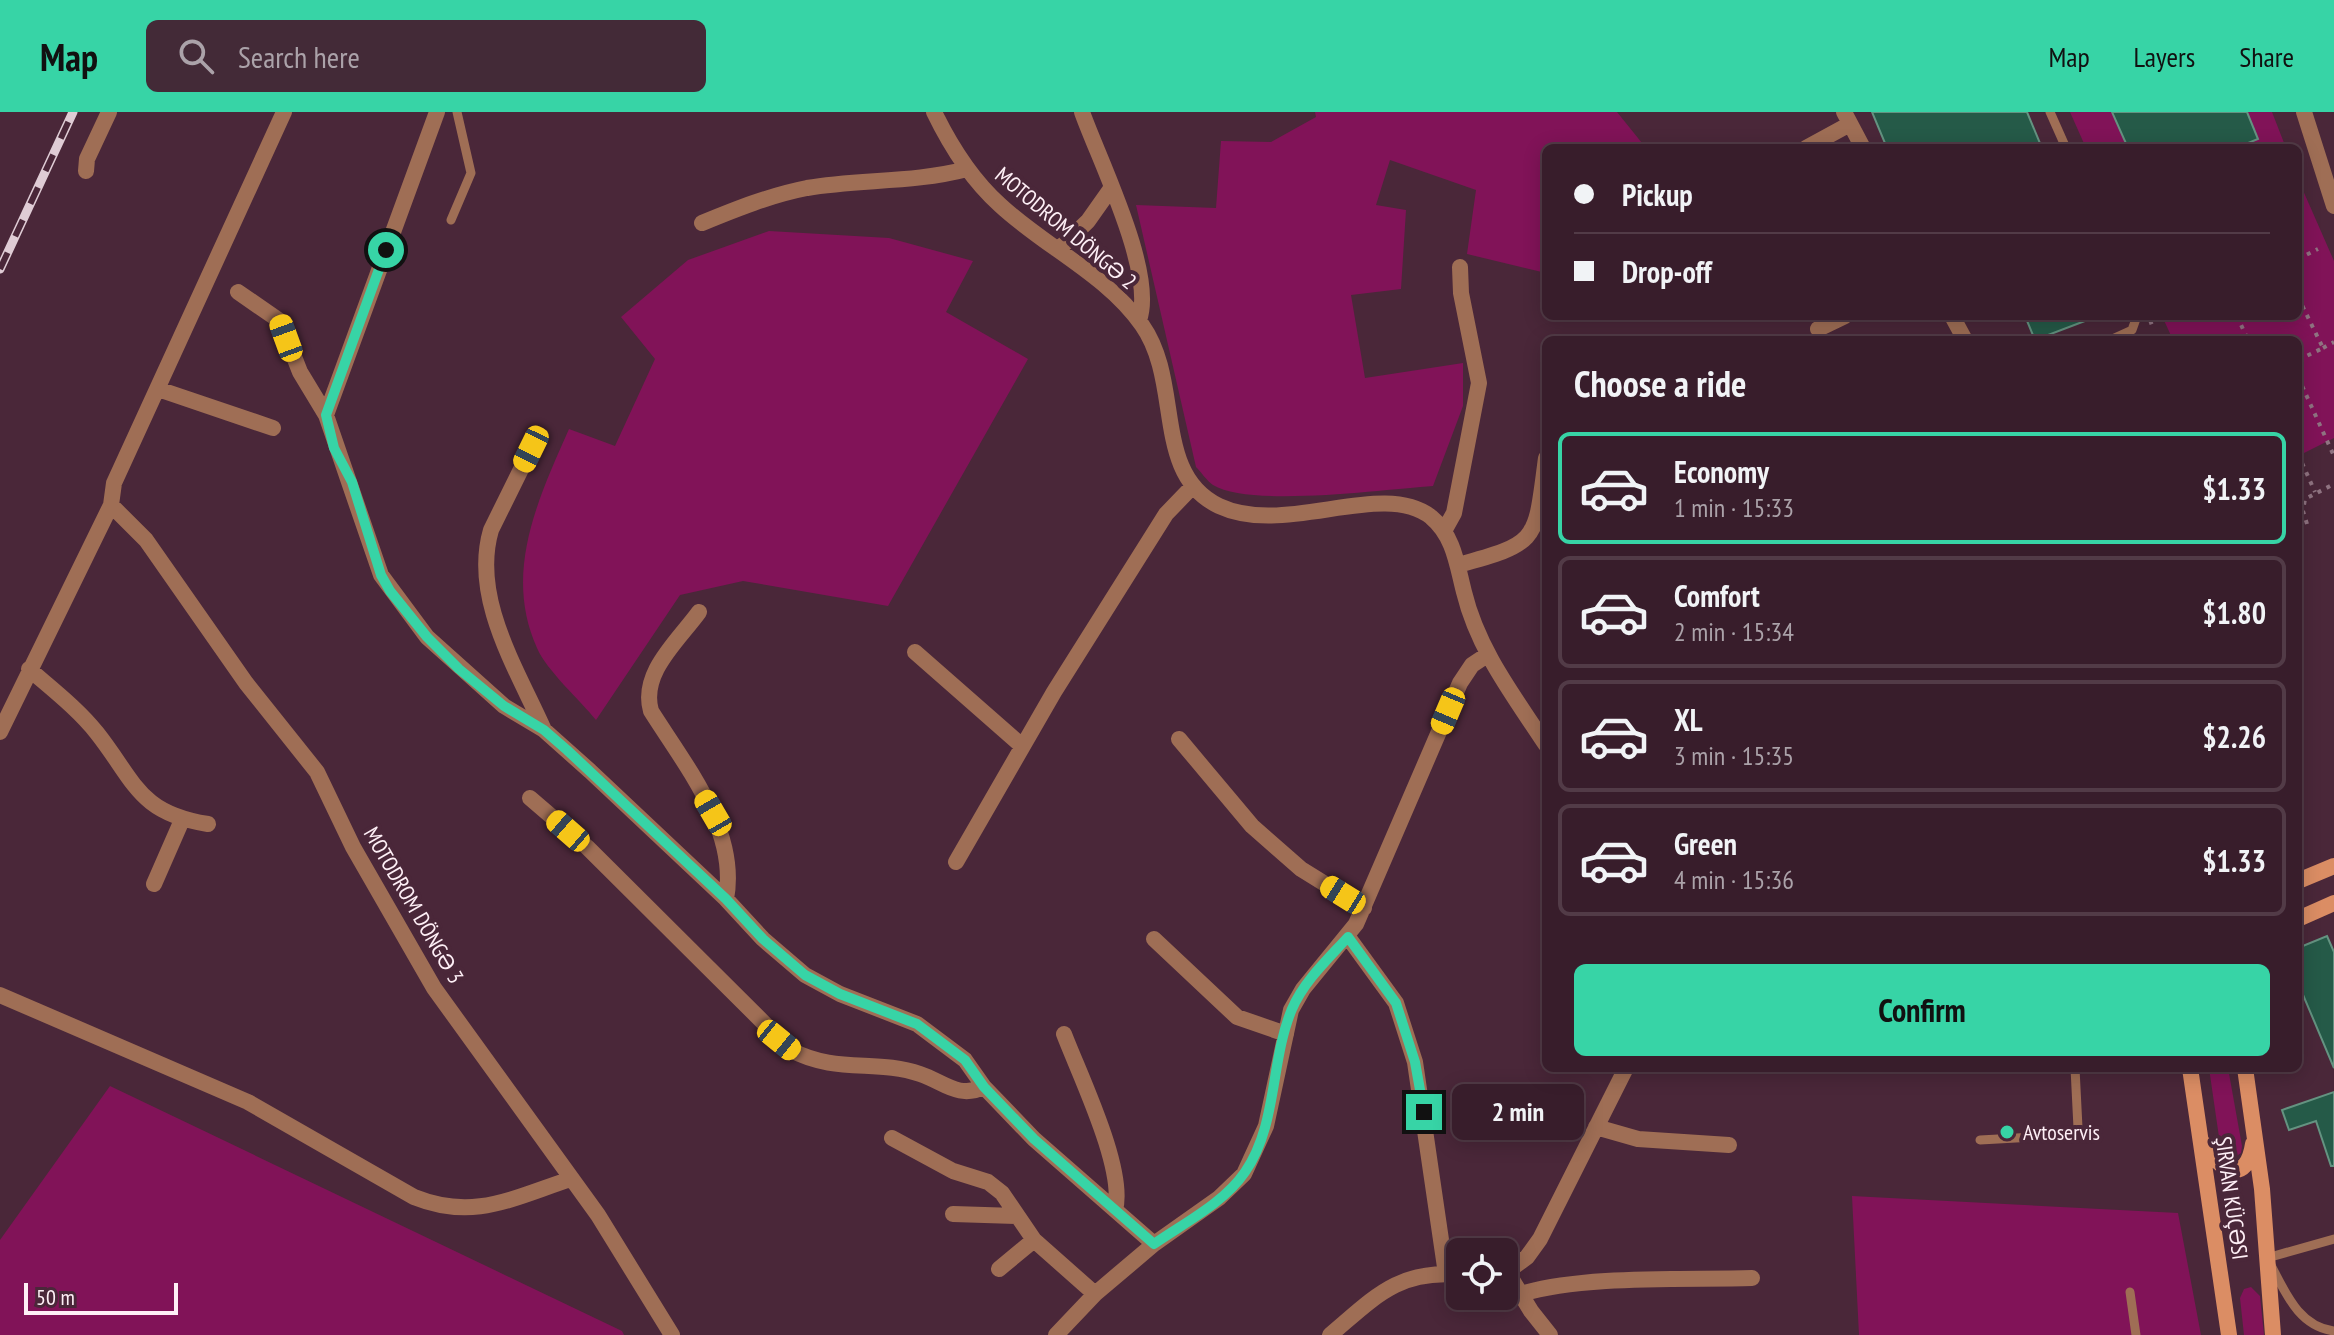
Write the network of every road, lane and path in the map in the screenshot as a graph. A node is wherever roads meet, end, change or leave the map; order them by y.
1 (109, 112) edge
2 (284, 112) edge
3 (437, 112) edge
4 (457, 112) edge
5 (934, 112) edge
6 (1082, 112) edge
7 (2050, 112) edge
8 (2304, 112) edge
9 (1847, 118) edge
10 (1811, 144) edge
11 (1861, 144) edge
12 (2064, 144) edge
13 (967, 169) junction
14 (86, 171) dead end
15 (1112, 187) junction
16 (2334, 206) edge
17 (451, 220) dead end
18 (702, 223) dead end
19 (1059, 249) junction
20 (2318, 249) dead end
21 (2302, 257) edge
22 (1460, 267) dead end
23 (238, 292) dead end
24 (2302, 305) edge
25 (1139, 320) junction
26 (1837, 320) edge
27 (2136, 320) edge
28 (1818, 329) dead end
29 (2119, 336) edge
30 (2334, 342) edge
31 (2323, 348) junction
32 (2302, 358) edge
33 (2302, 385) edge
34 (158, 389) junction
35 (326, 415) junction
36 (273, 428) dead end
37 (531, 449) dead end
38 (2333, 451) edge
39 (2302, 463) edge
40 (1542, 481) edge
41 (2334, 484) edge
42 (1192, 487) junction
43 (2315, 492) junction
44 (111, 505) junction
45 (2307, 524) dead end
46 (1444, 531) junction
47 (1458, 565) junction
48 (699, 612) dead end
49 (915, 652) dead end
50 (1487, 655) junction
51 (29, 669) junction
52 (544, 730) junction
53 (0, 732) edge
54 (1179, 739) dead end
55 (1542, 739) edge
56 (1022, 746) junction
57 (530, 798) dead end
58 (182, 820) junction
59 (208, 824) dead end
60 (956, 862) dead end
61 (2334, 866) edge
62 (2302, 879) edge
63 (154, 884) dead end
64 (726, 899) junction
65 (2334, 903) edge
66 (1364, 908) junction
67 (2302, 917) edge
68 (1348, 937) junction
69 (1154, 939) dead end
70 (0, 995) edge
71 (1064, 1034) dead end
72 (1286, 1034) junction
73 (1624, 1072) edge
74 (2075, 1072) edge
75 (2191, 1072) edge
76 (2246, 1072) edge
77 (984, 1087) junction
78 (1596, 1127) junction
79 (2255, 1128) junction
80 (2201, 1137) junction
81 (892, 1138) dead end
82 (1980, 1140) dead end
83 (1729, 1145) dead end
84 (571, 1179) junction
85 (1115, 1210) junction
86 (953, 1214) dead end
87 (1016, 1216) junction
88 (1447, 1238) edge
89 (2334, 1239) edge
90 (1034, 1240) junction
91 (1154, 1244) junction
92 (2267, 1258) junction
93 (1518, 1264) edge
94 (999, 1269) dead end
95 (1446, 1275) edge
96 (1752, 1278) dead end
97 (1518, 1290) edge
98 (2130, 1292) dead end
99 (1095, 1294) junction
100 (1521, 1294) junction
101 (2333, 1332) edge
102 (672, 1335) edge
103 (1056, 1335) edge
104 (1330, 1335) edge
105 (1550, 1335) edge
106 (2136, 1335) edge
107 (2229, 1335) edge
108 (2273, 1335) edge

1 - 14 street
2 - 34 street
3 - 35 street
4 - 17 lane
5 - 13 street, MOTODROM DÖNGƏ 2
6 - 15 street
7 - 12 lane
8 - 16 street
9 - 10 street
9 - 11 street
13 - 18 street
13 - 19 street, MOTODROM DÖNGƏ 2
15 - 19 street
15 - 25 street
19 - 25 street, MOTODROM DÖNGƏ 2
20 - 21 path
22 - 46 street
23 - 35 street
24 - 31 path
25 - 42 street, MOTODROM DÖNGƏ 2
26 - 28 street
27 - 29 lane
30 - 31 path
31 - 32 path
33 - 38 path
34 - 36 street
34 - 44 street
35 - 52 street
37 - 52 street
39 - 43 path
40 - 47 street
41 - 43 path
42 - 46 street
42 - 56 street
43 - 45 path
44 - 51 street
44 - 84 street, MOTODROM DÖNGƏ 3
46 - 47 street
47 - 50 street
48 - 64 street
49 - 56 street
50 - 55 street
50 - 66 street
51 - 53 street
51 - 58 street
52 - 64 street
54 - 66 street
56 - 60 street
57 - 77 street
58 - 59 street
58 - 63 street
61 - 62 main road
64 - 77 street
65 - 67 main road
66 - 68 street
68 - 72 street
68 - 88 street
69 - 72 street
70 - 84 street
71 - 85 street
72 - 91 street
73 - 78 street
74 - 82 lane
75 - 80 main road, ŞIRVAN KÜÇƏSI
76 - 79 main road, ŞIRVAN KÜÇƏSI
77 - 85 street
78 - 83 street
78 - 93 street
79 - 80 main road
79 - 92 main road, ŞIRVAN KÜÇƏSI
80 - 107 main road, ŞIRVAN KÜÇƏSI
81 - 87 street
84 - 102 street, MOTODROM DÖNGƏ 3
85 - 91 street
86 - 87 street
87 - 90 street
89 - 92 lane
90 - 94 street
90 - 99 street
91 - 99 street
92 - 101 lane
92 - 108 main road, ŞIRVAN KÜÇƏSI
95 - 104 street
96 - 100 street
97 - 100 street
98 - 106 lane
99 - 103 street
100 - 105 street

